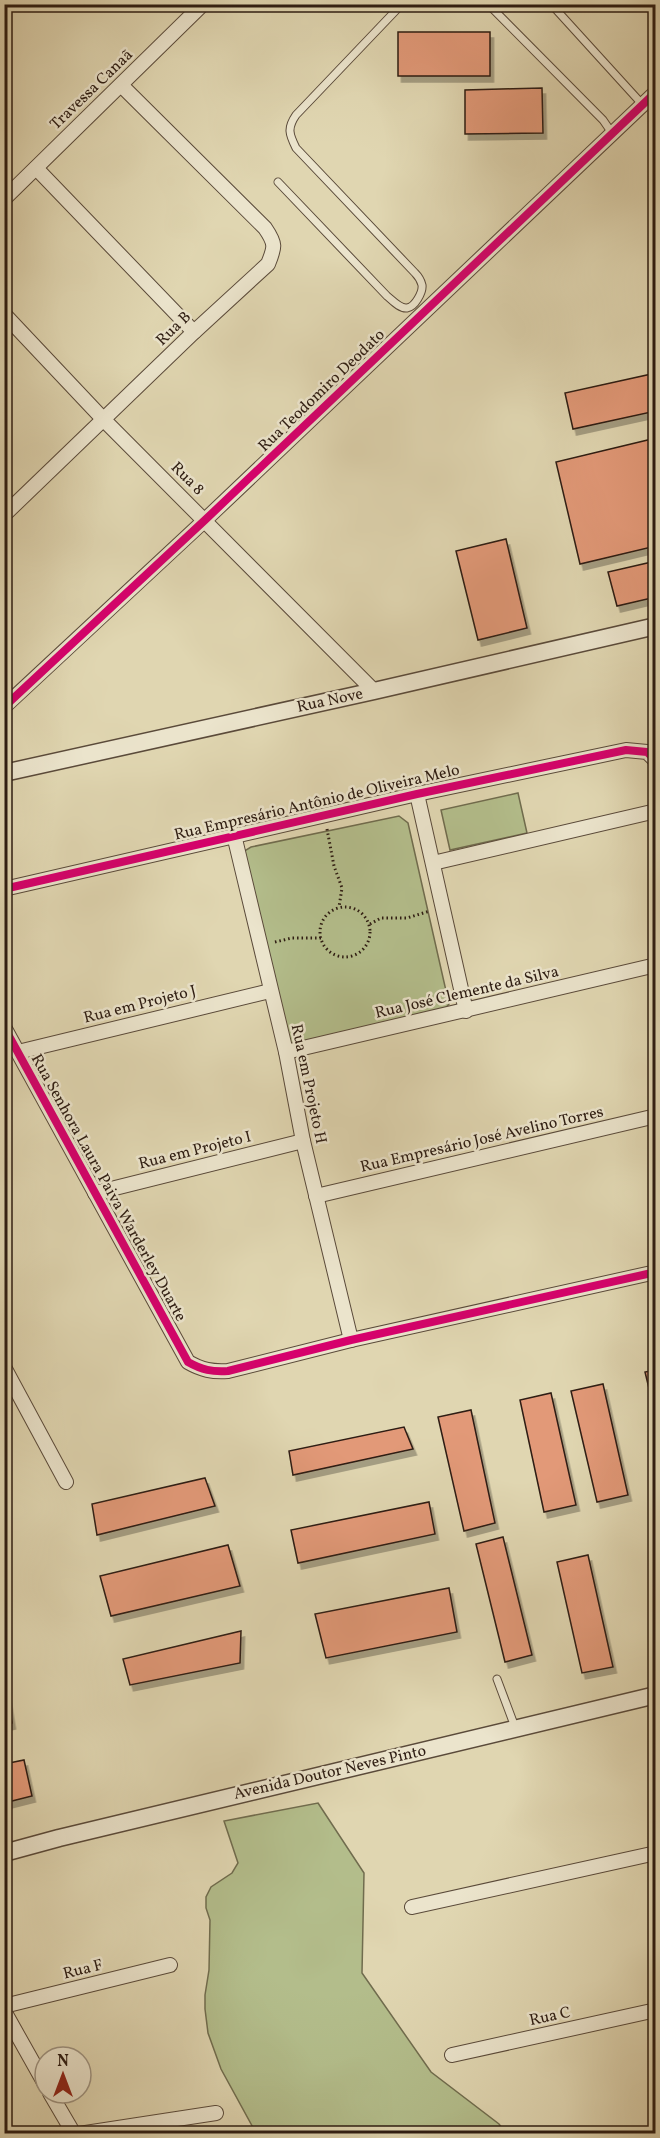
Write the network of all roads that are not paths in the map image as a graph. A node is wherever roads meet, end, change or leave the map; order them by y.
1 (203, 4) edge
2 (402, 4) edge
3 (488, 4) edge
4 (551, 4) edge
5 (121, 85) junction
6 (656, 92) edge
7 (642, 104) junction
8 (612, 133) junction
9 (36, 168) junction
10 (278, 182) dead end
11 (4, 199) edge
12 (4, 314) edge
13 (194, 332) junction
14 (104, 420) junction
15 (4, 514) edge
16 (205, 520) junction
17 (656, 626) edge
18 (374, 691) junction
19 (4, 707) edge
20 (656, 761) edge
21 (4, 773) edge
22 (417, 794) junction
23 (656, 811) edge
24 (234, 835) junction
25 (433, 863) junction
26 (4, 889) edge
27 (656, 966) edge
28 (270, 991) junction
29 (466, 1011) junction
30 (4, 1027) edge
31 (18, 1052) junction
32 (286, 1052) junction
33 (656, 1116) edge
34 (303, 1141) junction
35 (95, 1193) junction
36 (316, 1196) junction
37 (656, 1272) edge
38 (351, 1340) junction
39 (4, 1367) edge
40 (66, 1482) dead end
41 (497, 1679) dead end
42 (656, 1695) edge
43 (516, 1729) junction
44 (4, 1853) edge
45 (656, 1853) edge
46 (412, 1907) dead end
47 (171, 1965) dead end
48 (4, 2009) edge
49 (656, 2010) edge
50 (452, 2055) dead end
51 (33, 2062) edge
52 (57, 2105) edge
53 (216, 2113) dead end
54 (74, 2133) edge
55 (79, 2133) edge

1 - 5 street, Travessa Canaã
2 - 10 lane
3 - 8 lane
4 - 7 lane
5 - 9 street, Travessa Canaã
5 - 13 street, Rua B
6 - 7 street, Rua Teodomiro Deodato
7 - 8 street, Rua Teodomiro Deodato
8 - 16 street, Rua Teodomiro Deodato
9 - 11 street, Travessa Canaã
9 - 13 street
12 - 14 street, Rua 8
13 - 14 street, Rua B
14 - 15 street, Rua B
14 - 16 street, Rua 8
16 - 18 street, Rua 8
16 - 19 street, Rua Teodomiro Deodato
17 - 18 street, Rua Nove
18 - 21 street, Rua Nove
20 - 22 street, Rua Empresário Antônio de Oliveira Melo
22 - 24 street, Rua Empresário Antônio de Oliveira Melo
22 - 25 street
23 - 25 street
24 - 26 street, Rua Empresário Antônio de Oliveira Melo
24 - 28 street, Rua em Projeto H
25 - 29 street
27 - 29 street, Rua José Clemente da Silva
28 - 31 street, Rua em Projeto J
28 - 32 street, Rua em Projeto H
29 - 32 street, Rua José Clemente da Silva
30 - 31 street, Rua Senhora Laura Paiva Warderley Duarte
31 - 35 street, Rua Senhora Laura Paiva Warderley Duarte
32 - 34 street, Rua em Projeto H
33 - 36 street, Rua Empresário José Avelino Torres
34 - 35 street, Rua em Projeto I
34 - 36 street, Rua em Projeto H
35 - 38 street, Rua Senhora Laura Paiva Warderley Duarte
36 - 38 street, Rua em Projeto H
37 - 38 street
39 - 40 street
41 - 43 lane
42 - 43 street, Avenida Doutor Neves Pinto
43 - 44 street, Avenida Doutor Neves Pinto
45 - 46 street
47 - 48 street, Rua F
48 - 51 street
49 - 50 street, Rua C
52 - 54 street
53 - 55 street

